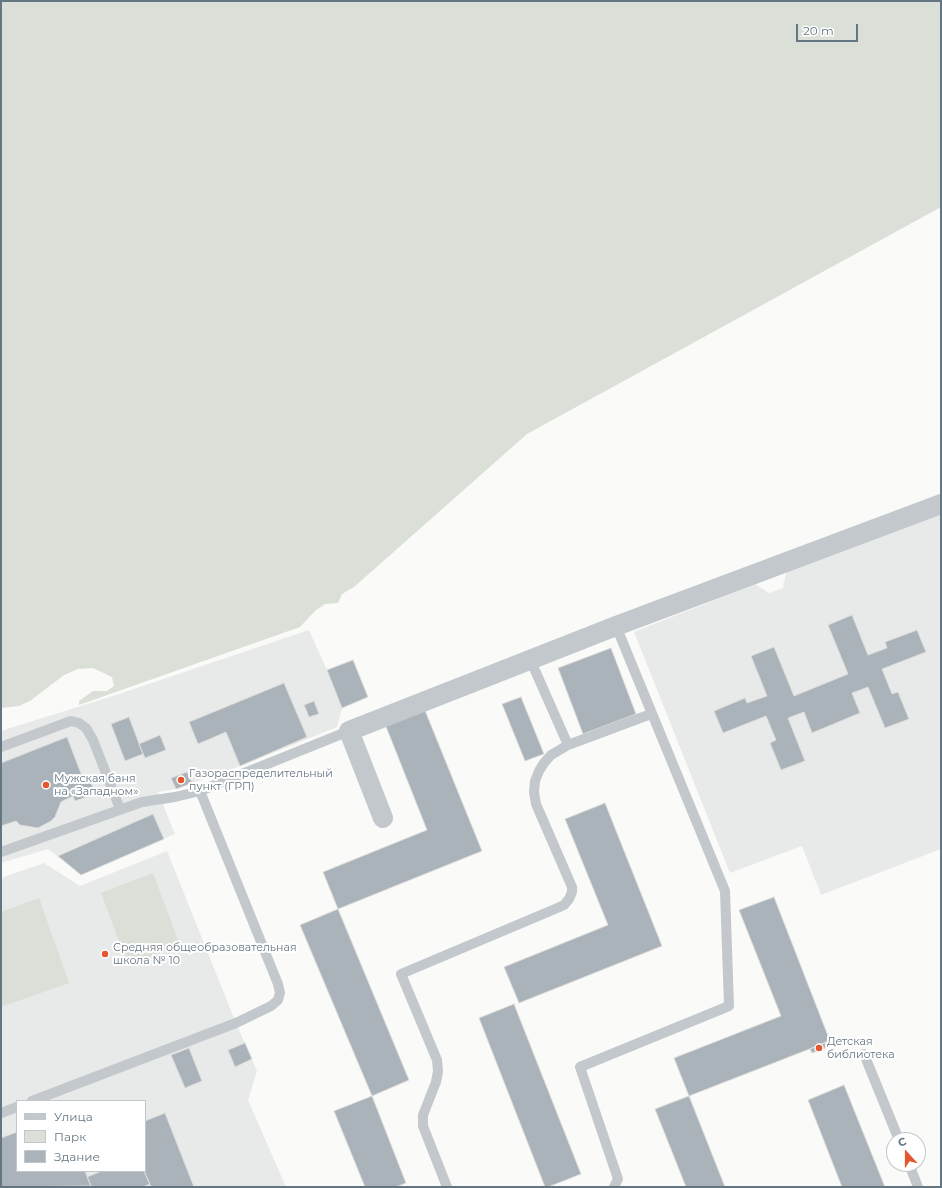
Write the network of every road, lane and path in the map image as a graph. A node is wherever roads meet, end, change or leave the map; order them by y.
1 (941, 504) edge
2 (616, 626) junction
3 (530, 659) junction
4 (652, 714) junction
5 (349, 731) junction
6 (568, 745) junction
7 (1, 747) edge
8 (200, 791) junction
9 (120, 809) junction
10 (383, 818) dead end
11 (1, 852) edge
12 (864, 1054) dead end
13 (35, 1100) edge
14 (16, 1107) edge
15 (1, 1113) edge
16 (896, 1132) edge
17 (911, 1172) edge
18 (447, 1187) edge
19 (614, 1187) edge
20 (918, 1187) edge

1 - 2 street
2 - 3 street
2 - 4 lane
3 - 5 street
3 - 6 lane
4 - 6 lane
4 - 19 lane
5 - 8 lane
5 - 10 street
6 - 18 lane
7 - 9 lane
8 - 9 lane
8 - 13 lane
9 - 11 lane
12 - 16 lane
14 - 15 lane
17 - 20 lane

